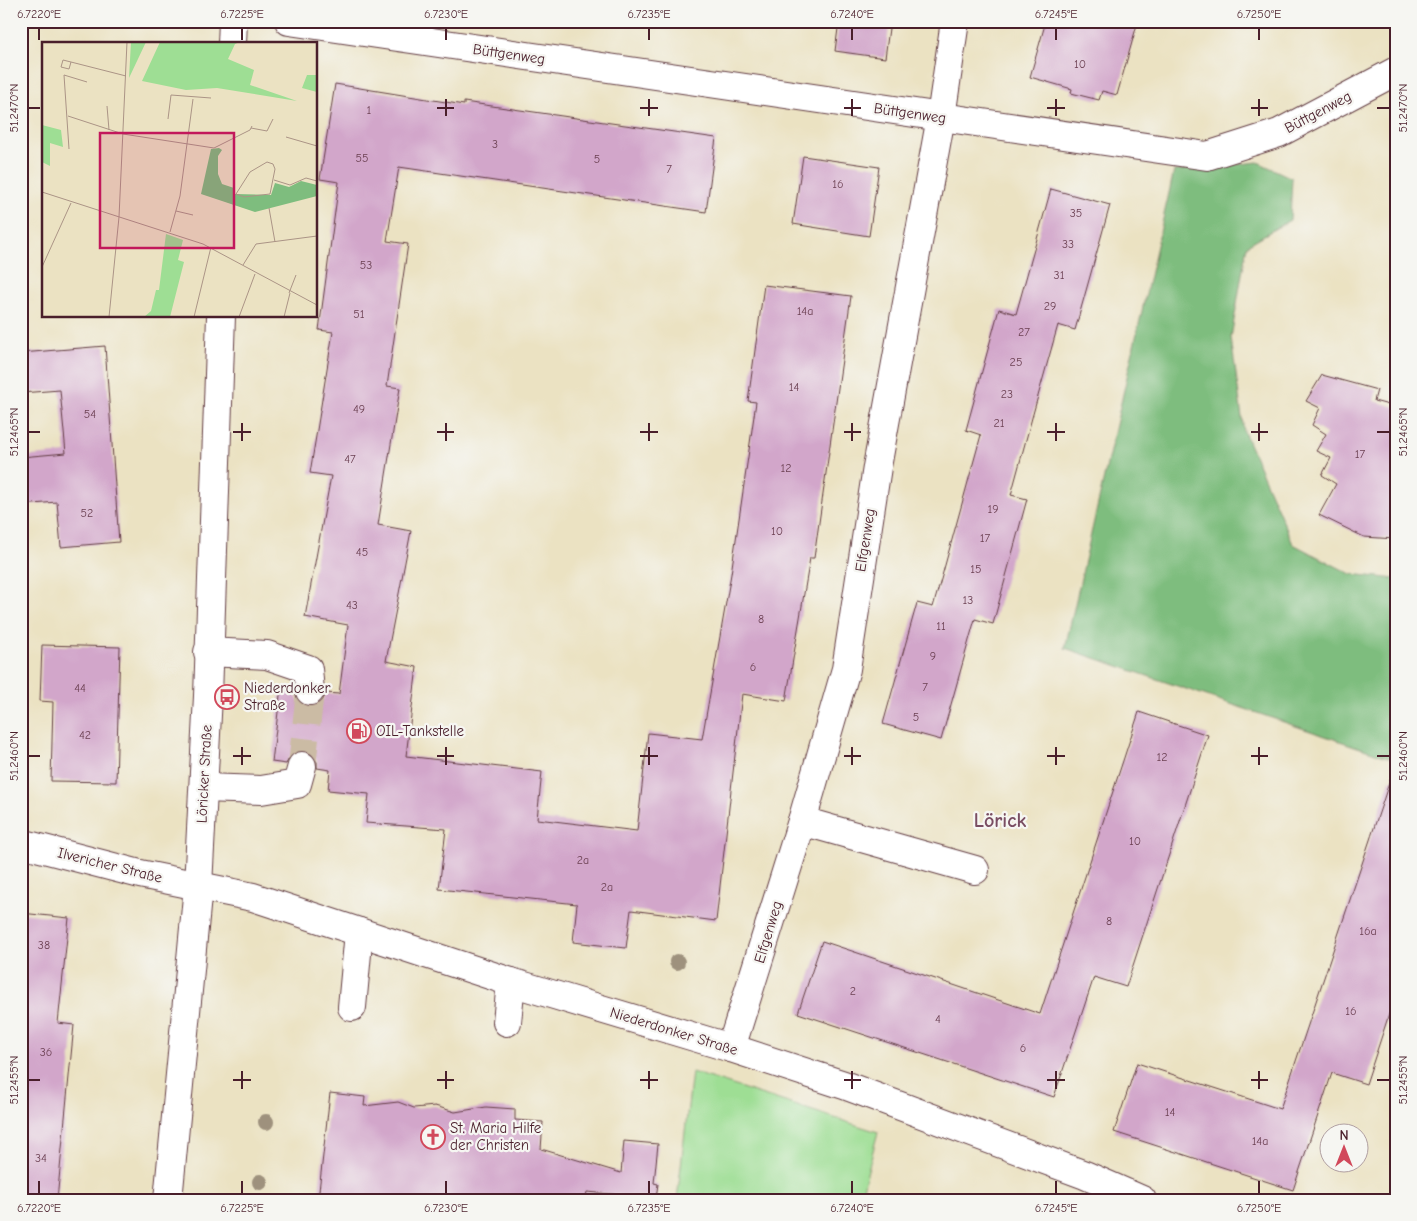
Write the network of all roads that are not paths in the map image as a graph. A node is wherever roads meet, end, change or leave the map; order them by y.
1 (233, 21) edge
2 (289, 21) edge
3 (955, 21) edge
4 (232, 42) edge
5 (1396, 71) edge
6 (941, 117) junction
7 (221, 318) edge
8 (208, 652) junction
9 (310, 691) tunnel mouth
10 (302, 766) tunnel mouth
11 (204, 788) junction
12 (802, 821) junction
13 (21, 843) edge
14 (975, 870) dead end
15 (198, 886) junction
16 (359, 932) junction
17 (511, 982) junction
18 (352, 1007) dead end
19 (507, 1022) dead end
20 (731, 1048) junction
21 (168, 1200) edge
22 (1142, 1200) edge

1 - 4 street
2 - 6 street, Büttgenweg
3 - 6 street, Elfgenweg
5 - 6 street, Büttgenweg
6 - 12 street, Elfgenweg
7 - 8 street, Löricker Straße
8 - 9 street
8 - 11 street, Löricker Straße
10 - 11 street
11 - 15 street, Löricker Straße
12 - 14 street
12 - 20 street, Elfgenweg
13 - 15 street, Ilvericher Straße
15 - 16 street, Niederdonker Straße
15 - 21 street, Löricker Straße
16 - 17 street, Niederdonker Straße
16 - 18 street
17 - 19 street
17 - 20 street, Niederdonker Straße
20 - 22 street, Niederdonker Straße

